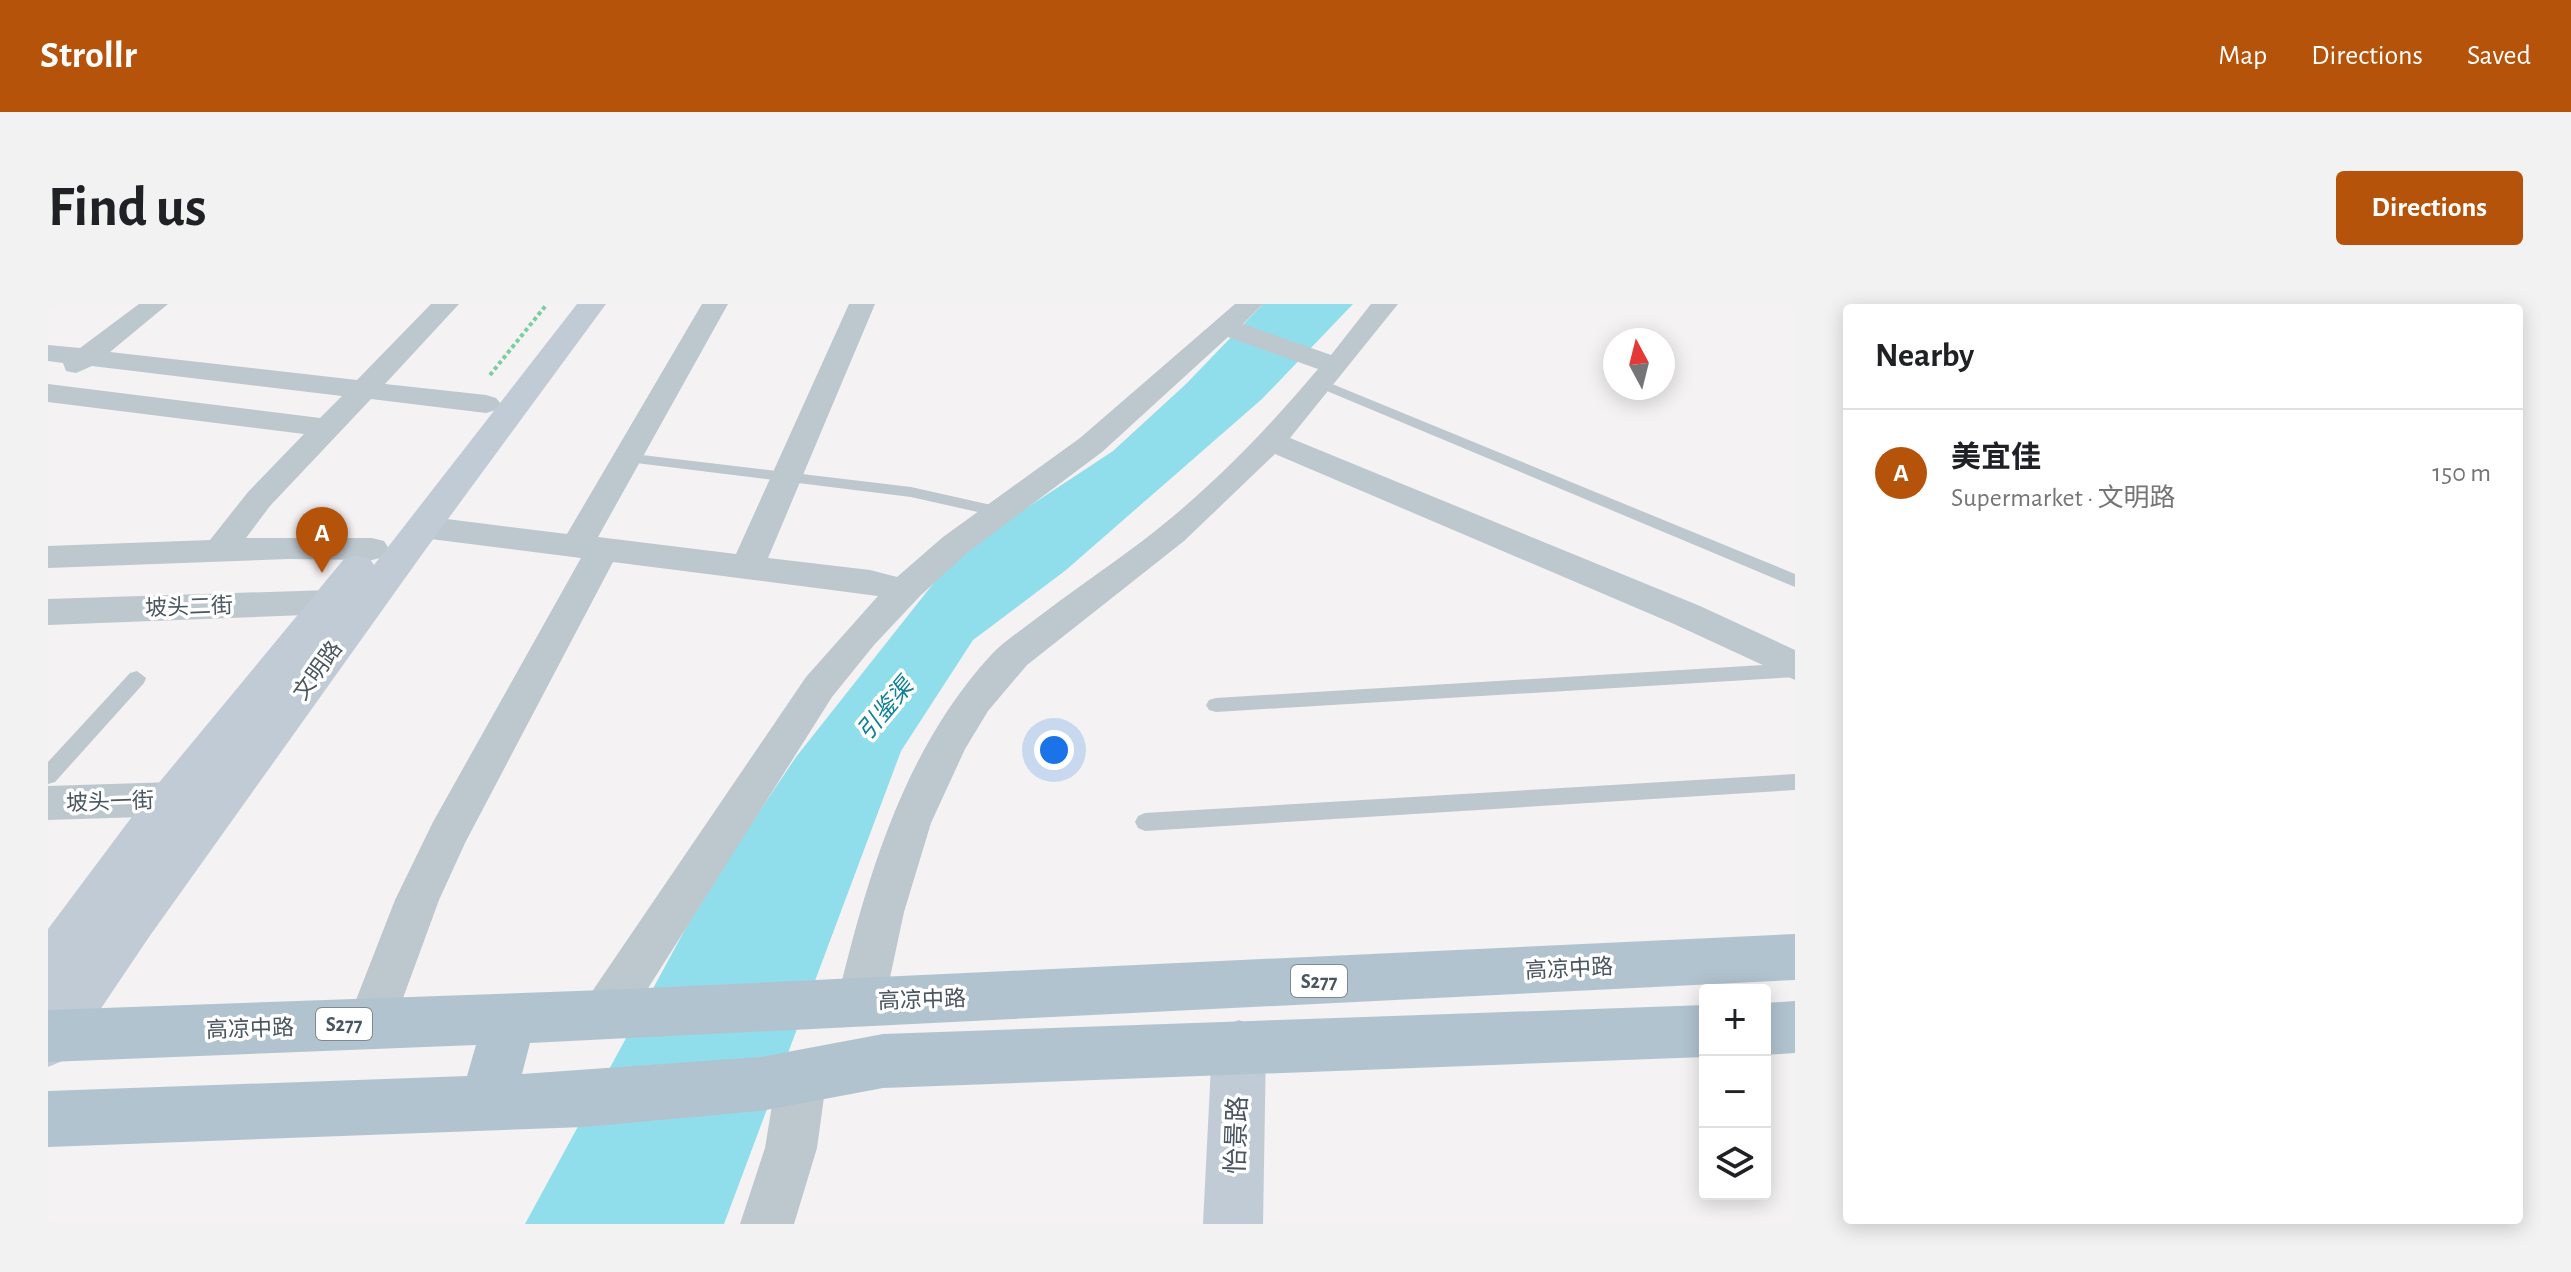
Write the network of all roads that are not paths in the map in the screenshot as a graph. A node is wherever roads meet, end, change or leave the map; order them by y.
1 (155, 304) edge
2 (446, 304) edge
3 (563, 304) edge
4 (592, 304) edge
5 (715, 304) edge
6 (862, 304) edge
7 (1385, 304) edge
8 (1239, 321) edge
9 (48, 353) edge
10 (86, 357) junction
11 (1325, 369) junction
12 (48, 386) edge
13 (363, 390) junction
14 (48, 393) edge
15 (477, 403) junction
16 (326, 428) junction
17 (1269, 440) junction
18 (625, 458) junction
19 (786, 479) junction
20 (1000, 512) junction
21 (423, 527) junction
22 (591, 546) junction
23 (372, 549) junction
24 (219, 551) junction
25 (48, 557) edge
26 (748, 566) junction
27 (1795, 581) edge
28 (904, 591) junction
29 (330, 602) junction
30 (48, 612) edge
31 (1795, 668) edge
32 (137, 678) dead end
33 (1216, 705) dead end
34 (48, 776) edge
35 (1795, 782) edge
36 (173, 799) junction
37 (48, 803) edge
38 (1145, 822) dead end
39 (1795, 957) edge
40 (48, 971) edge
41 (852, 1001) junction
42 (622, 1014) junction
43 (510, 1018) junction
44 (371, 1023) junction
45 (1795, 1027) edge
46 (1771, 1029) edge
47 (1699, 1031) edge
48 (50, 1038) edge
49 (1239, 1046) junction
50 (781, 1080) junction
51 (488, 1101) junction
52 (48, 1119) edge
53 (767, 1224) edge
54 (1233, 1224) edge

1 - 10 street
2 - 13 street
3 - 15 main road, 文明路
4 - 21 main road, 文明路
5 - 18 street
6 - 19 street
7 - 11 street
8 - 11 street
8 - 20 street
9 - 10 street
10 - 12 street
10 - 13 street
11 - 17 street
11 - 27 lane
13 - 15 street
13 - 16 street
14 - 16 street
15 - 23 main road, 文明路
16 - 24 street
17 - 31 street
17 - 41 street
18 - 19 lane
18 - 22 street
19 - 20 lane
19 - 26 street
20 - 28 street
21 - 22 street
21 - 48 main road, 文明路
22 - 26 street
22 - 44 street
23 - 24 street
23 - 29 main road, 文明路
24 - 25 street
26 - 28 street
28 - 42 street
29 - 30 street, 坡头二街
29 - 36 main road, 文明路
31 - 33 lane
32 - 34 lane
35 - 38 lane
36 - 37 street, 坡头一街
36 - 40 main road, 文明路
39 - 41 main road, 高凉中路 / S277
41 - 42 main road, 高凉中路 / S277
42 - 43 main road, 高凉中路 / S277
43 - 44 main road, 高凉中路 / S277
43 - 51 main road
44 - 48 main road, 高凉中路 / S277
45 - 46 main road
47 - 49 main road
49 - 50 main road
49 - 54 main road, 怡景路
50 - 51 main road
50 - 53 street
51 - 52 main road

